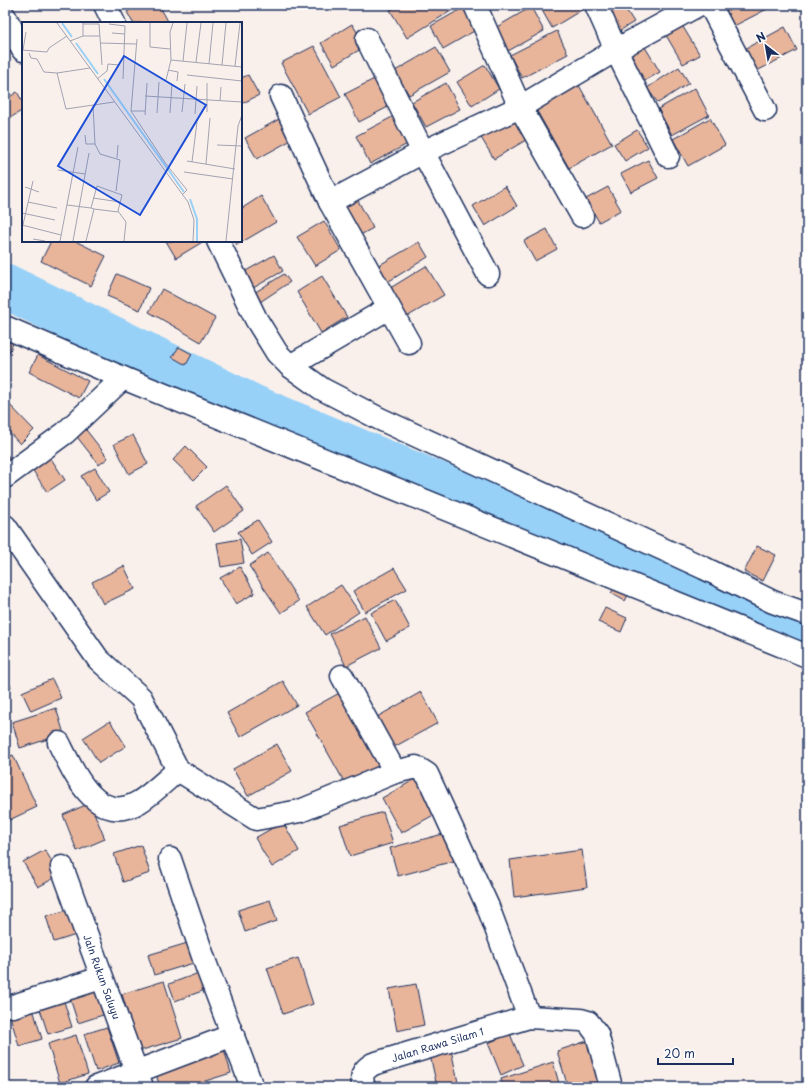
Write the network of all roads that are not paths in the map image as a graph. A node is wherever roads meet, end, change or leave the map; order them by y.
1 (105, 5) edge
2 (475, 5) edge
3 (596, 5) edge
4 (698, 5) edge
5 (710, 5) edge
6 (5, 18) edge
7 (114, 22) edge
8 (367, 39) dead end
9 (22, 48) edge
10 (616, 50) junction
11 (281, 96) dead end
12 (520, 107) junction
13 (765, 110) dead end
14 (423, 152) junction
15 (668, 156) dead end
16 (330, 202) junction
17 (582, 216) dead end
18 (218, 242) edge
19 (488, 274) dead end
20 (389, 308) junction
21 (5, 328) edge
22 (409, 343) dead end
23 (290, 366) junction
24 (123, 378) junction
25 (5, 477) edge
26 (5, 526) edge
27 (807, 614) edge
28 (807, 656) edge
29 (342, 676) dead end
30 (59, 744) dead end
31 (178, 770) junction
32 (395, 772) junction
33 (170, 859) dead end
34 (62, 867) dead end
35 (101, 978) junction
36 (13, 1006) dead end
37 (528, 1017) junction
38 (233, 1035) junction
39 (139, 1079) edge
40 (605, 1085) edge
41 (96, 1087) edge
42 (252, 1087) edge
43 (364, 1087) edge

1 - 7 street
2 - 12 street
3 - 10 street
4 - 10 street
5 - 13 street
6 - 9 street
8 - 14 street
10 - 12 street
10 - 15 street
11 - 16 street
12 - 14 street
12 - 17 street
14 - 16 street
14 - 19 street
16 - 20 street
18 - 23 street
20 - 22 street
20 - 23 street
21 - 24 street
23 - 27 street
24 - 25 street
24 - 28 street
26 - 31 street
29 - 32 street
30 - 31 street
31 - 32 street
32 - 37 street
33 - 38 street
34 - 35 street, Jaln Rukun Saluyu
35 - 36 street
35 - 39 street, Jaln Rukun Saluyu
37 - 40 street
37 - 43 street, Jalan Rawa Silam 1
38 - 39 street
38 - 42 street
39 - 41 street

